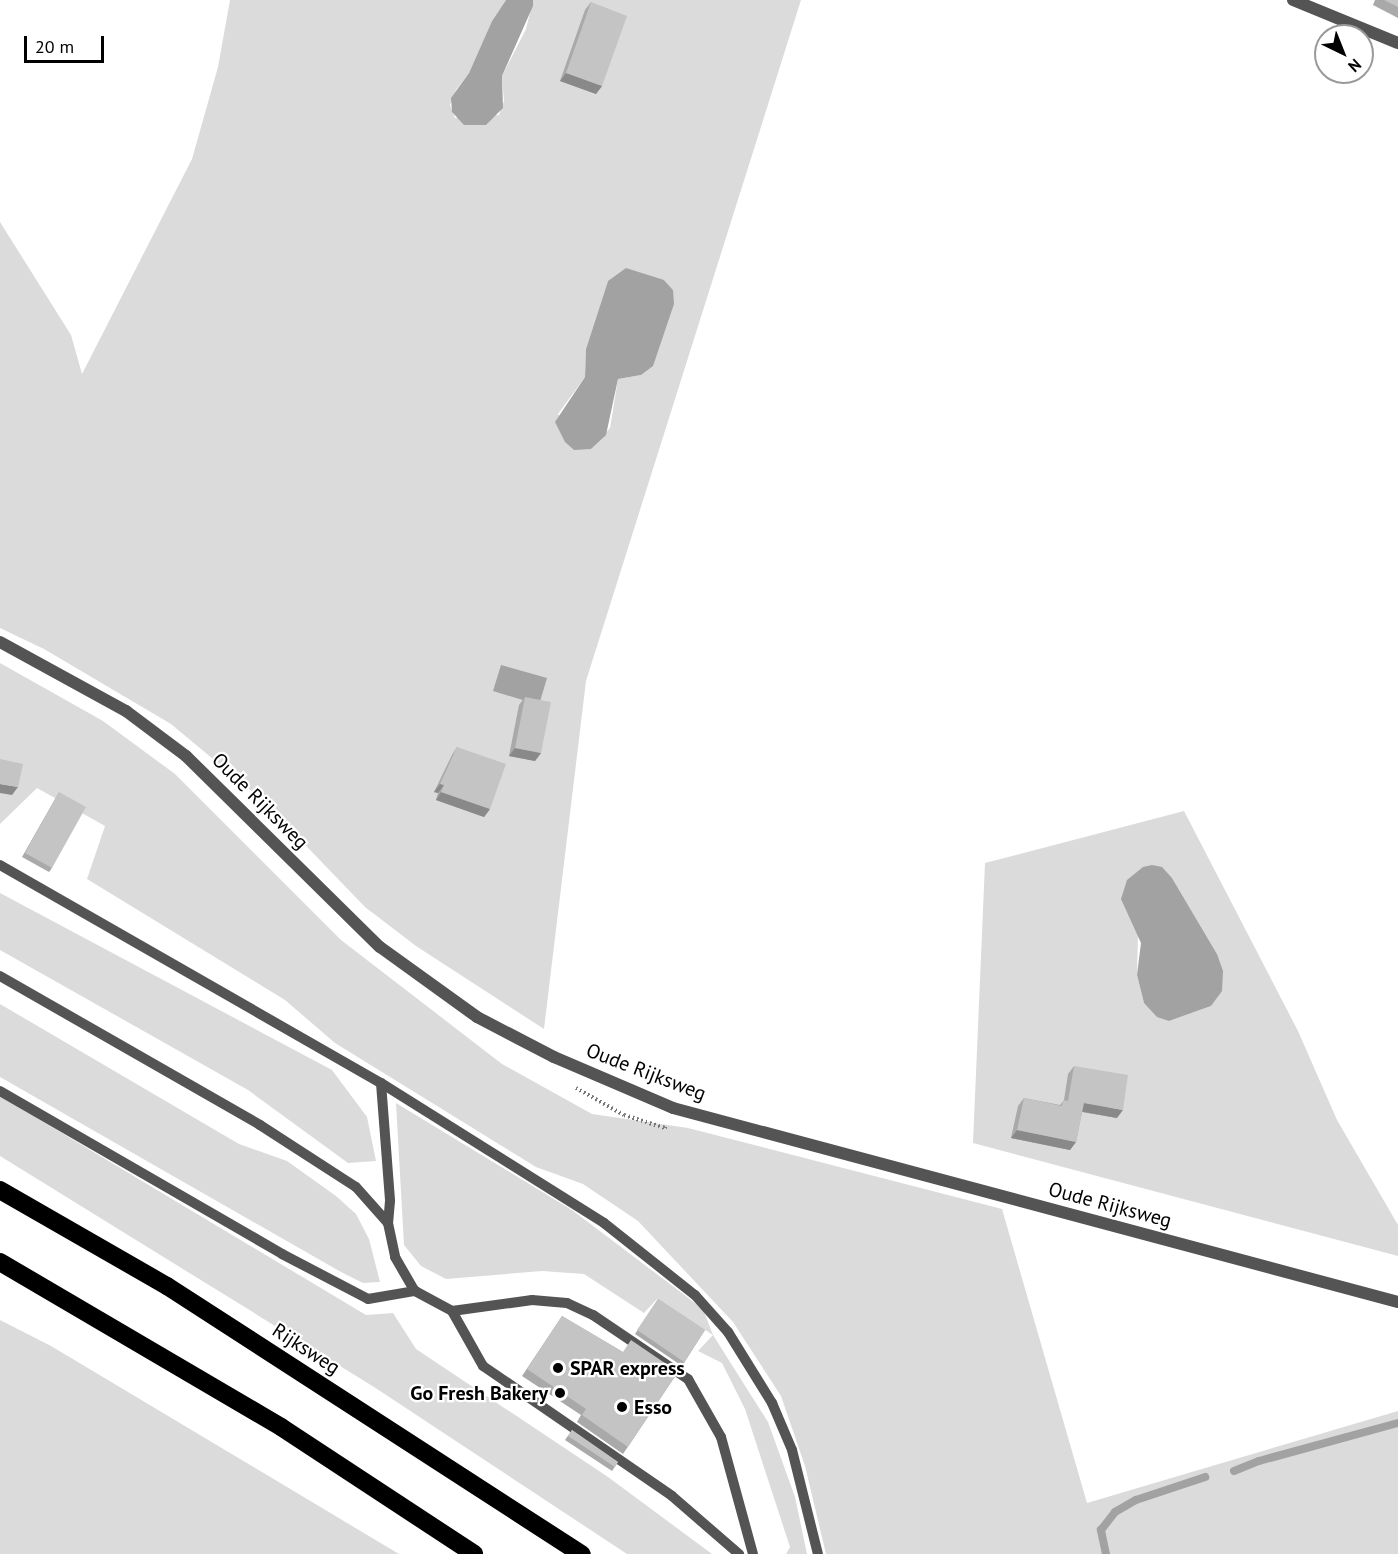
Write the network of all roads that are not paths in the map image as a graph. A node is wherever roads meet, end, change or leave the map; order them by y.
1 (1293, 0) edge
2 (1398, 43) edge
3 (0, 642) edge
4 (0, 865) edge
5 (0, 976) edge
6 (381, 1083) junction
7 (0, 1091) edge
8 (0, 1190) edge
9 (388, 1223) junction
10 (0, 1262) edge
11 (415, 1291) junction
12 (1398, 1302) edge
13 (452, 1311) junction
14 (474, 1554) edge
15 (582, 1554) edge
16 (739, 1554) edge
17 (753, 1554) edge
18 (818, 1554) edge

1 - 2 street
3 - 12 street, Oude Rijksweg
4 - 6 lane
5 - 9 lane
6 - 9 lane
6 - 18 lane
7 - 11 lane
8 - 15 highway, Rijksweg
9 - 11 lane
10 - 14 highway
11 - 13 lane
13 - 16 lane
13 - 17 lane

